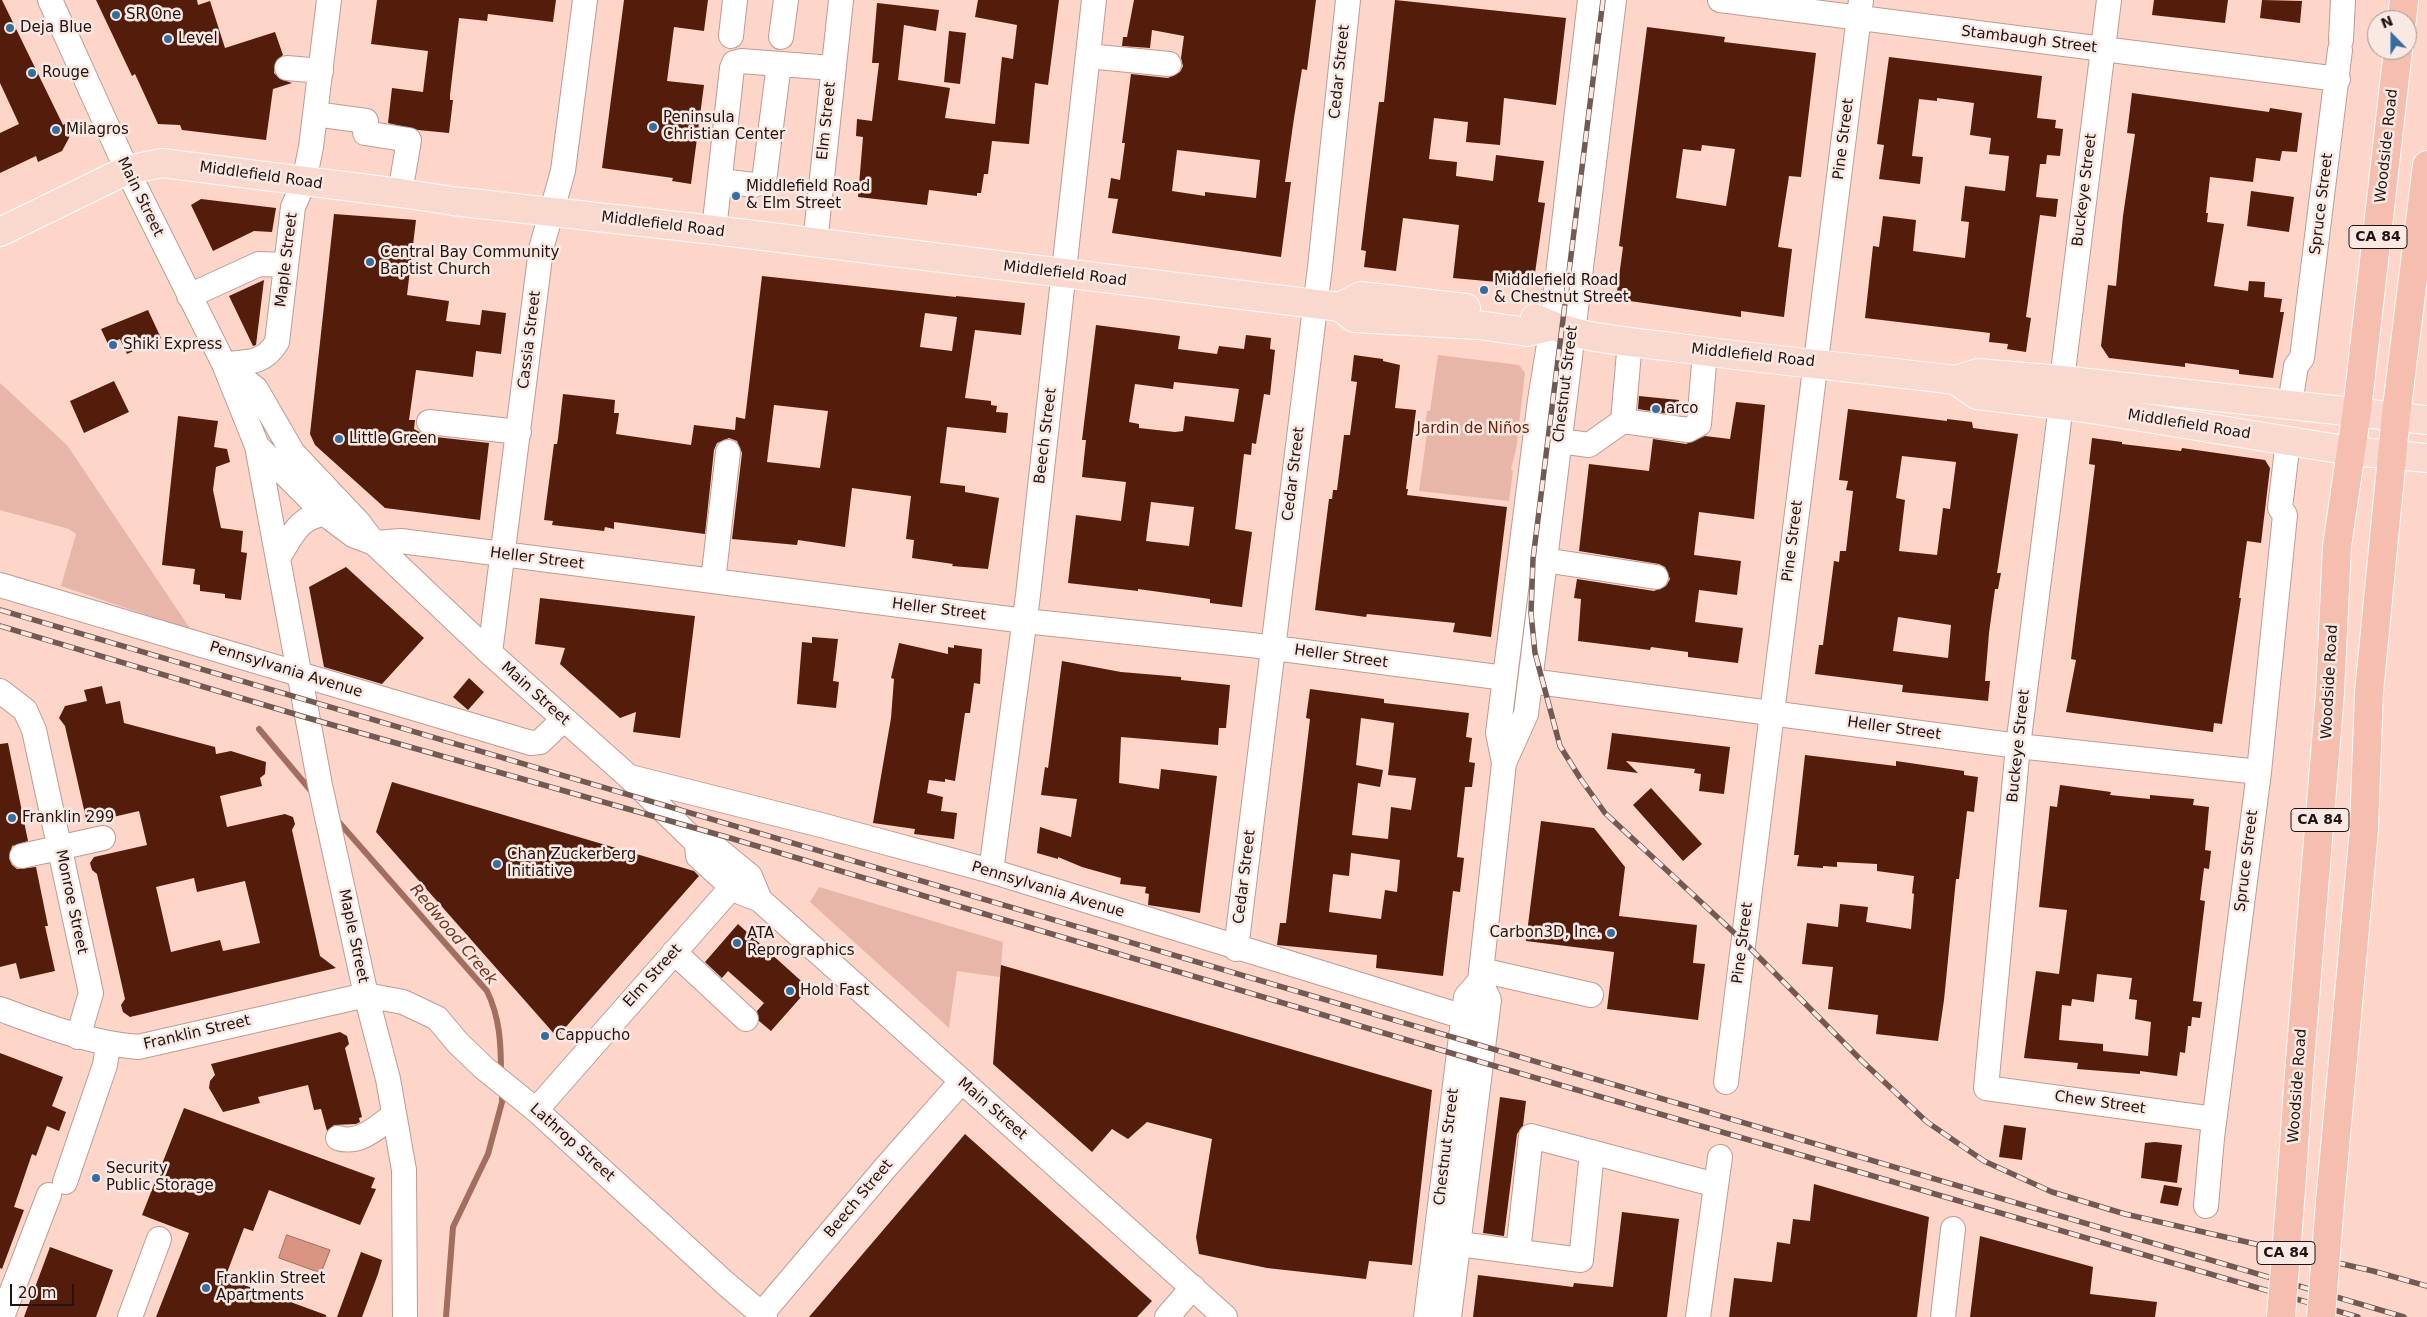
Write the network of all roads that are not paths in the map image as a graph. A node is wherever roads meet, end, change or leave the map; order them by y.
1 (50, 0) edge
2 (328, 0) edge
3 (585, 0) edge
4 (735, 0) edge
5 (786, 0) edge
6 (841, 0) edge
7 (1094, 0) edge
8 (1348, 0) edge
9 (1590, 0) edge
10 (1614, 0) edge
11 (1720, 0) edge
12 (2108, 0) edge
13 (2343, 0) edge
14 (1860, 9) edge
15 (731, 36) dead end
16 (782, 36) dead end
17 (2102, 50) junction
18 (1088, 56) junction
19 (2397, 60) edge
20 (779, 64) junction
21 (1169, 64) dead end
22 (287, 68) dead end
23 (833, 68) junction
24 (321, 71) junction
25 (2338, 79) junction
26 (315, 114) junction
27 (2427, 165) edge
28 (127, 170) junction
29 (720, 181) junction
30 (304, 182) junction
31 (400, 193) junction
32 (552, 211) junction
33 (714, 230) junction
34 (0, 232) edge
35 (815, 243) junction
36 (285, 265) junction
37 (1063, 274) junction
38 (189, 296) junction
39 (1327, 306) junction
40 (1562, 329) junction
41 (1630, 341) junction
42 (1705, 352) junction
43 (1816, 363) junction
44 (224, 364) junction
45 (2062, 392) junction
46 (2290, 404) junction
47 (2357, 410) junction
48 (2396, 415) junction
49 (2427, 420) edge
50 (1623, 421) junction
51 (429, 422) dead end
52 (519, 432) junction
53 (1560, 441) junction
54 (2288, 441) junction
55 (257, 446) junction
56 (2351, 451) junction
57 (728, 452) dead end
58 (2392, 454) junction
59 (2427, 458) edge
60 (325, 514) junction
61 (374, 543) junction
62 (503, 555) junction
63 (279, 556) junction
64 (1544, 560) junction
65 (1656, 577) dead end
66 (713, 582) junction
67 (0, 585) edge
68 (1024, 621) junction
69 (1272, 648) junction
70 (490, 653) junction
71 (299, 675) junction
72 (1505, 678) junction
73 (1530, 681) junction
74 (0, 691) edge
75 (1772, 712) junction
76 (564, 719) junction
77 (2018, 746) junction
78 (1504, 763) junction
79 (2258, 772) junction
80 (628, 776) junction
81 (103, 838) dead end
82 (697, 843) junction
83 (59, 848) junction
84 (22, 856) dead end
85 (991, 871) junction
86 (731, 888) junction
87 (760, 900) junction
88 (1236, 949) junction
89 (674, 952) junction
90 (1481, 976) junction
91 (366, 995) junction
92 (1590, 995) dead end
93 (0, 1009) edge
94 (1464, 1017) junction
95 (746, 1020) dead end
96 (78, 1038) junction
97 (108, 1045) junction
98 (961, 1082) junction
99 (1726, 1082) dead end
100 (1986, 1088) joint
101 (536, 1110) junction
102 (394, 1114) junction
103 (2214, 1119) junction
104 (338, 1138) dead end
105 (1592, 1152) junction
106 (1720, 1157) dead end
107 (1716, 1185) junction
108 (2206, 1206) dead end
109 (1953, 1229) dead end
110 (158, 1239) dead end
111 (1459, 1244) junction
112 (1518, 1252) junction
113 (1193, 1287) junction
114 (762, 1316) edge
115 (2, 1317) edge
116 (130, 1317) edge
117 (405, 1317) edge
118 (1167, 1317) edge
119 (1225, 1317) edge
120 (1426, 1317) edge
121 (1449, 1317) edge
122 (1698, 1317) edge
123 (1943, 1317) edge
124 (2281, 1317) edge
125 (2321, 1317) edge

1 - 28 street, Main Street
2 - 24 street, Maple Street
3 - 32 street, Cassia Street
4 - 15 street
5 - 16 street
6 - 23 street, Elm Street
7 - 18 street, Beech Street
8 - 39 street, Cedar Street
9 - 40 street, Chestnut Street
10 - 40 street, Chestnut Street
11 - 14 street, Stambaugh Street
12 - 17 street, Buckeye Street
13 - 25 street, Spruce Street
14 - 17 street, Stambaugh Street
14 - 43 street, Pine Street
17 - 25 street, Stambaugh Street
17 - 45 street, Buckeye Street
18 - 21 street
18 - 37 street, Beech Street
19 - 47 highway, Woodside Road / CA 84
20 - 23 street
20 - 29 street
20 - 29 street
22 - 24 street
23 - 35 street, Elm Street
24 - 26 street, Maple Street
25 - 46 street, Spruce Street
26 - 30 street, Maple Street
26 - 31 street
27 - 48 highway, CA 84
28 - 30 main road, Middlefield Road
28 - 34 main road, Middlefield Road
28 - 38 street, Main Street
29 - 33 street
30 - 31 main road, Middlefield Road
30 - 36 street, Maple Street
31 - 32 main road, Middlefield Road
32 - 33 main road, Middlefield Road
32 - 52 street, Cassia Street
33 - 35 main road, Middlefield Road
35 - 37 main road, Middlefield Road
36 - 38 street
36 - 44 street, Maple Street
37 - 39 main road, Middlefield Road
37 - 68 street, Beech Street
38 - 44 street, Main Street
39 - 40 main road, Middlefield Road
39 - 69 street, Cedar Street
40 - 41 main road, Middlefield Road
40 - 53 street, Chestnut Street
40 - 72 street, Chestnut Street
41 - 42 main road, Middlefield Road
41 - 50 street
42 - 43 main road, Middlefield Road
42 - 50 street
43 - 45 main road, Middlefield Road
43 - 75 street, Pine Street
44 - 55 street, Main Street
44 - 61 street, Main Street
45 - 46 main road, Middlefield Road
45 - 54 main road, Middlefield Road
45 - 77 street, Buckeye Street
46 - 47 main road, Middlefield Road
47 - 48 main road, Middlefield Road
47 - 56 highway, Woodside Road / CA 84
48 - 49 main road, Middlefield Road
48 - 58 highway, CA 84
50 - 53 street
51 - 52 street
52 - 62 street, Cassia Street
53 - 64 street, Chestnut Street
54 - 56 main road, Middlefield Road
54 - 79 street, Spruce Street
55 - 60 street, Main Street
55 - 63 street, Maple Street
56 - 58 main road, Middlefield Road
56 - 124 highway, Woodside Road / CA 84, bridge
57 - 66 street
58 - 59 main road, Middlefield Road
58 - 125 highway, CA 84, bridge
60 - 61 street, Main Street
60 - 63 street
61 - 62 street, Heller Street
61 - 70 street, Main Street
62 - 66 street, Heller Street
62 - 70 street, Cassia Street
63 - 71 street, Maple Street
64 - 65 street
64 - 73 street, Chestnut Street
66 - 68 street, Heller Street
67 - 71 street, Pennsylvania Avenue
68 - 69 street, Heller Street
68 - 85 street, Beech Street
69 - 72 street, Heller Street
69 - 88 street, Cedar Street
70 - 76 street, Main Street
71 - 76 street, Pennsylvania Avenue
71 - 91 street, Maple Street
72 - 78 street, Chestnut Street
73 - 75 street, Heller Street
73 - 78 street, Chestnut Street
74 - 83 street, Monroe Street
75 - 77 street, Heller Street
75 - 99 street, Pine Street
76 - 80 street, Main Street
77 - 79 street, Heller Street
77 - 100 street, Buckeye Street
78 - 90 street, Chestnut Street
79 - 103 street, Spruce Street
80 - 82 street, Main Street
80 - 85 street, Pennsylvania Avenue
81 - 83 street
82 - 86 street, Main Street
82 - 87 street, Main Street
83 - 84 street
83 - 96 street, Monroe Street
85 - 88 street, Pennsylvania Avenue
86 - 87 street, Main Street
86 - 89 street, Elm Street
87 - 98 street, Main Street
88 - 94 street, Pennsylvania Avenue
89 - 95 street
89 - 101 street, Elm Street
90 - 92 street
90 - 94 street, Chestnut Street
90 - 111 street, Chestnut Street
91 - 97 street, Franklin Street
91 - 101 street, Lathrop Street
91 - 102 street, Maple Street
93 - 96 street, Franklin Street
94 - 120 street, Chestnut Street
96 - 97 street, Franklin Street
97 - 115 street
98 - 113 street, Main Street
98 - 114 street, Beech Street
100 - 103 street, Chew Street
101 - 114 street, Lathrop Street
102 - 104 street
102 - 117 street, Maple Street
103 - 108 street, Spruce Street
105 - 107 street
105 - 112 street
105 - 112 street
106 - 107 street
107 - 122 street
109 - 123 street
110 - 116 street
111 - 112 street
111 - 121 street, Chestnut Street
113 - 118 street
113 - 119 street, Main Street

